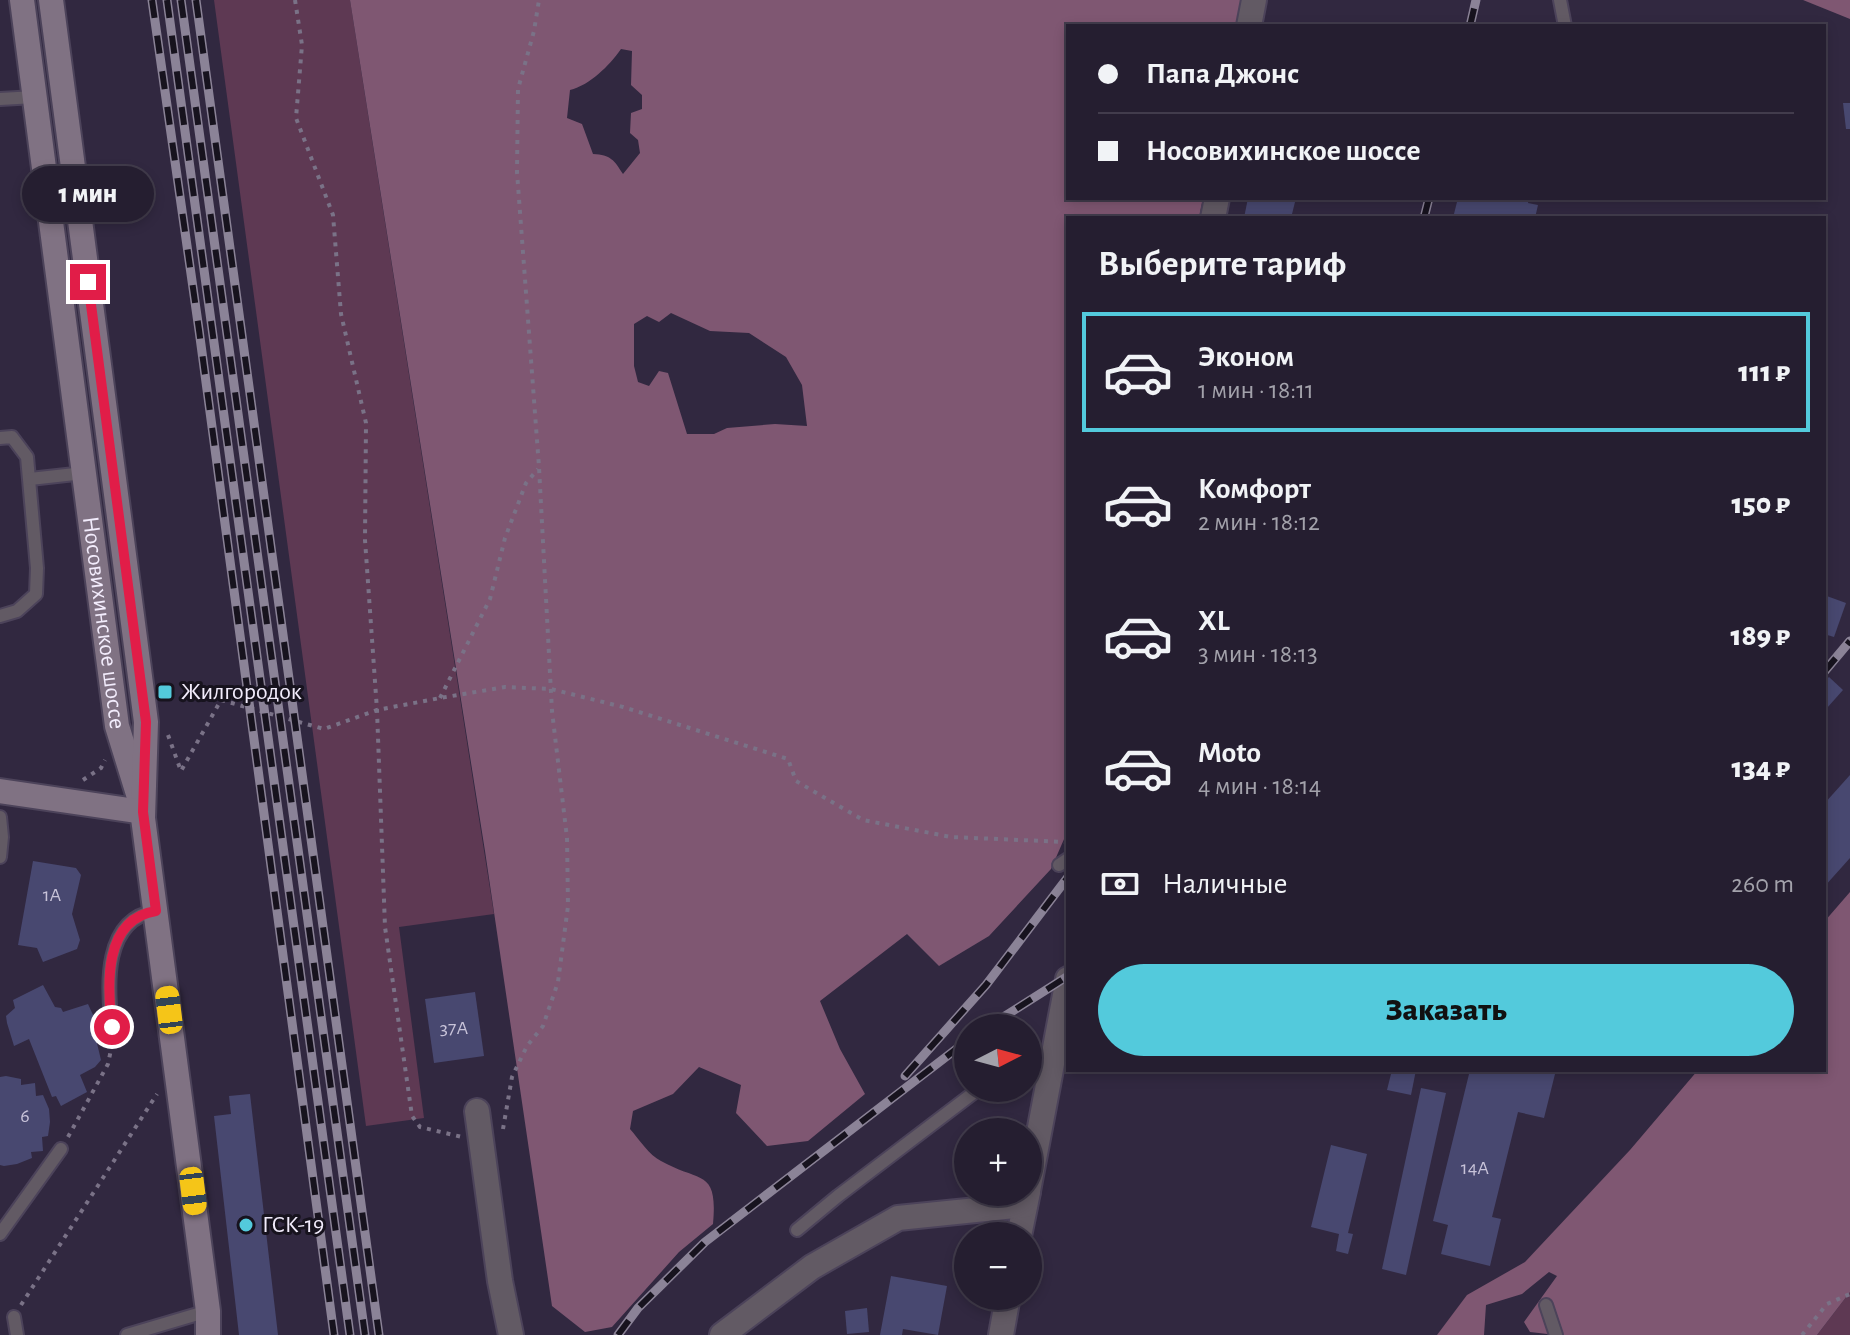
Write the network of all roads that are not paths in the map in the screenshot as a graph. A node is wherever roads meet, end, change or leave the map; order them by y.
1 (22, 0) edge
2 (51, 0) edge
3 (1254, 0) edge
4 (1560, 0) edge
5 (1249, 24) edge
6 (1565, 24) edge
7 (35, 97) junction
8 (0, 99) edge
9 (0, 438) edge
10 (84, 473) junction
11 (30, 479) junction
12 (0, 616) edge
13 (0, 791) edge
14 (143, 812) junction
15 (0, 817) edge
16 (0, 857) edge
17 (156, 911) junction
18 (1066, 986) edge
19 (112, 1027) road end
20 (1042, 1064) edge
21 (962, 1102) edge
22 (477, 1111) dead end
23 (61, 1149) road end
24 (968, 1206) edge
25 (797, 1230) dead end
26 (0, 1234) edge
27 (1546, 1305) dead end
28 (1005, 1310) edge
29 (14, 1317) road end
30 (208, 1323) edge
31 (17, 1335) edge
32 (127, 1335) edge
33 (216, 1335) edge
34 (511, 1335) edge
35 (722, 1335) edge
36 (1001, 1335) edge
37 (1556, 1335) edge

1 - 7 main road, Носовихинское шоссе
2 - 14 main road, Носовихинское шоссе
3 - 5 street
4 - 6 lane
7 - 8 lane
7 - 10 main road, Носовихинское шоссе
9 - 11 lane
10 - 11 lane
10 - 14 main road, Носовихинское шоссе
11 - 12 lane
13 - 14 main road
14 - 17 main road
15 - 16 lane
17 - 19 lane
17 - 30 main road
18 - 20 street
21 - 25 lane
22 - 34 street
23 - 26 lane
24 - 35 street
27 - 37 lane
28 - 36 street
29 - 31 lane
30 - 32 lane
30 - 33 main road

